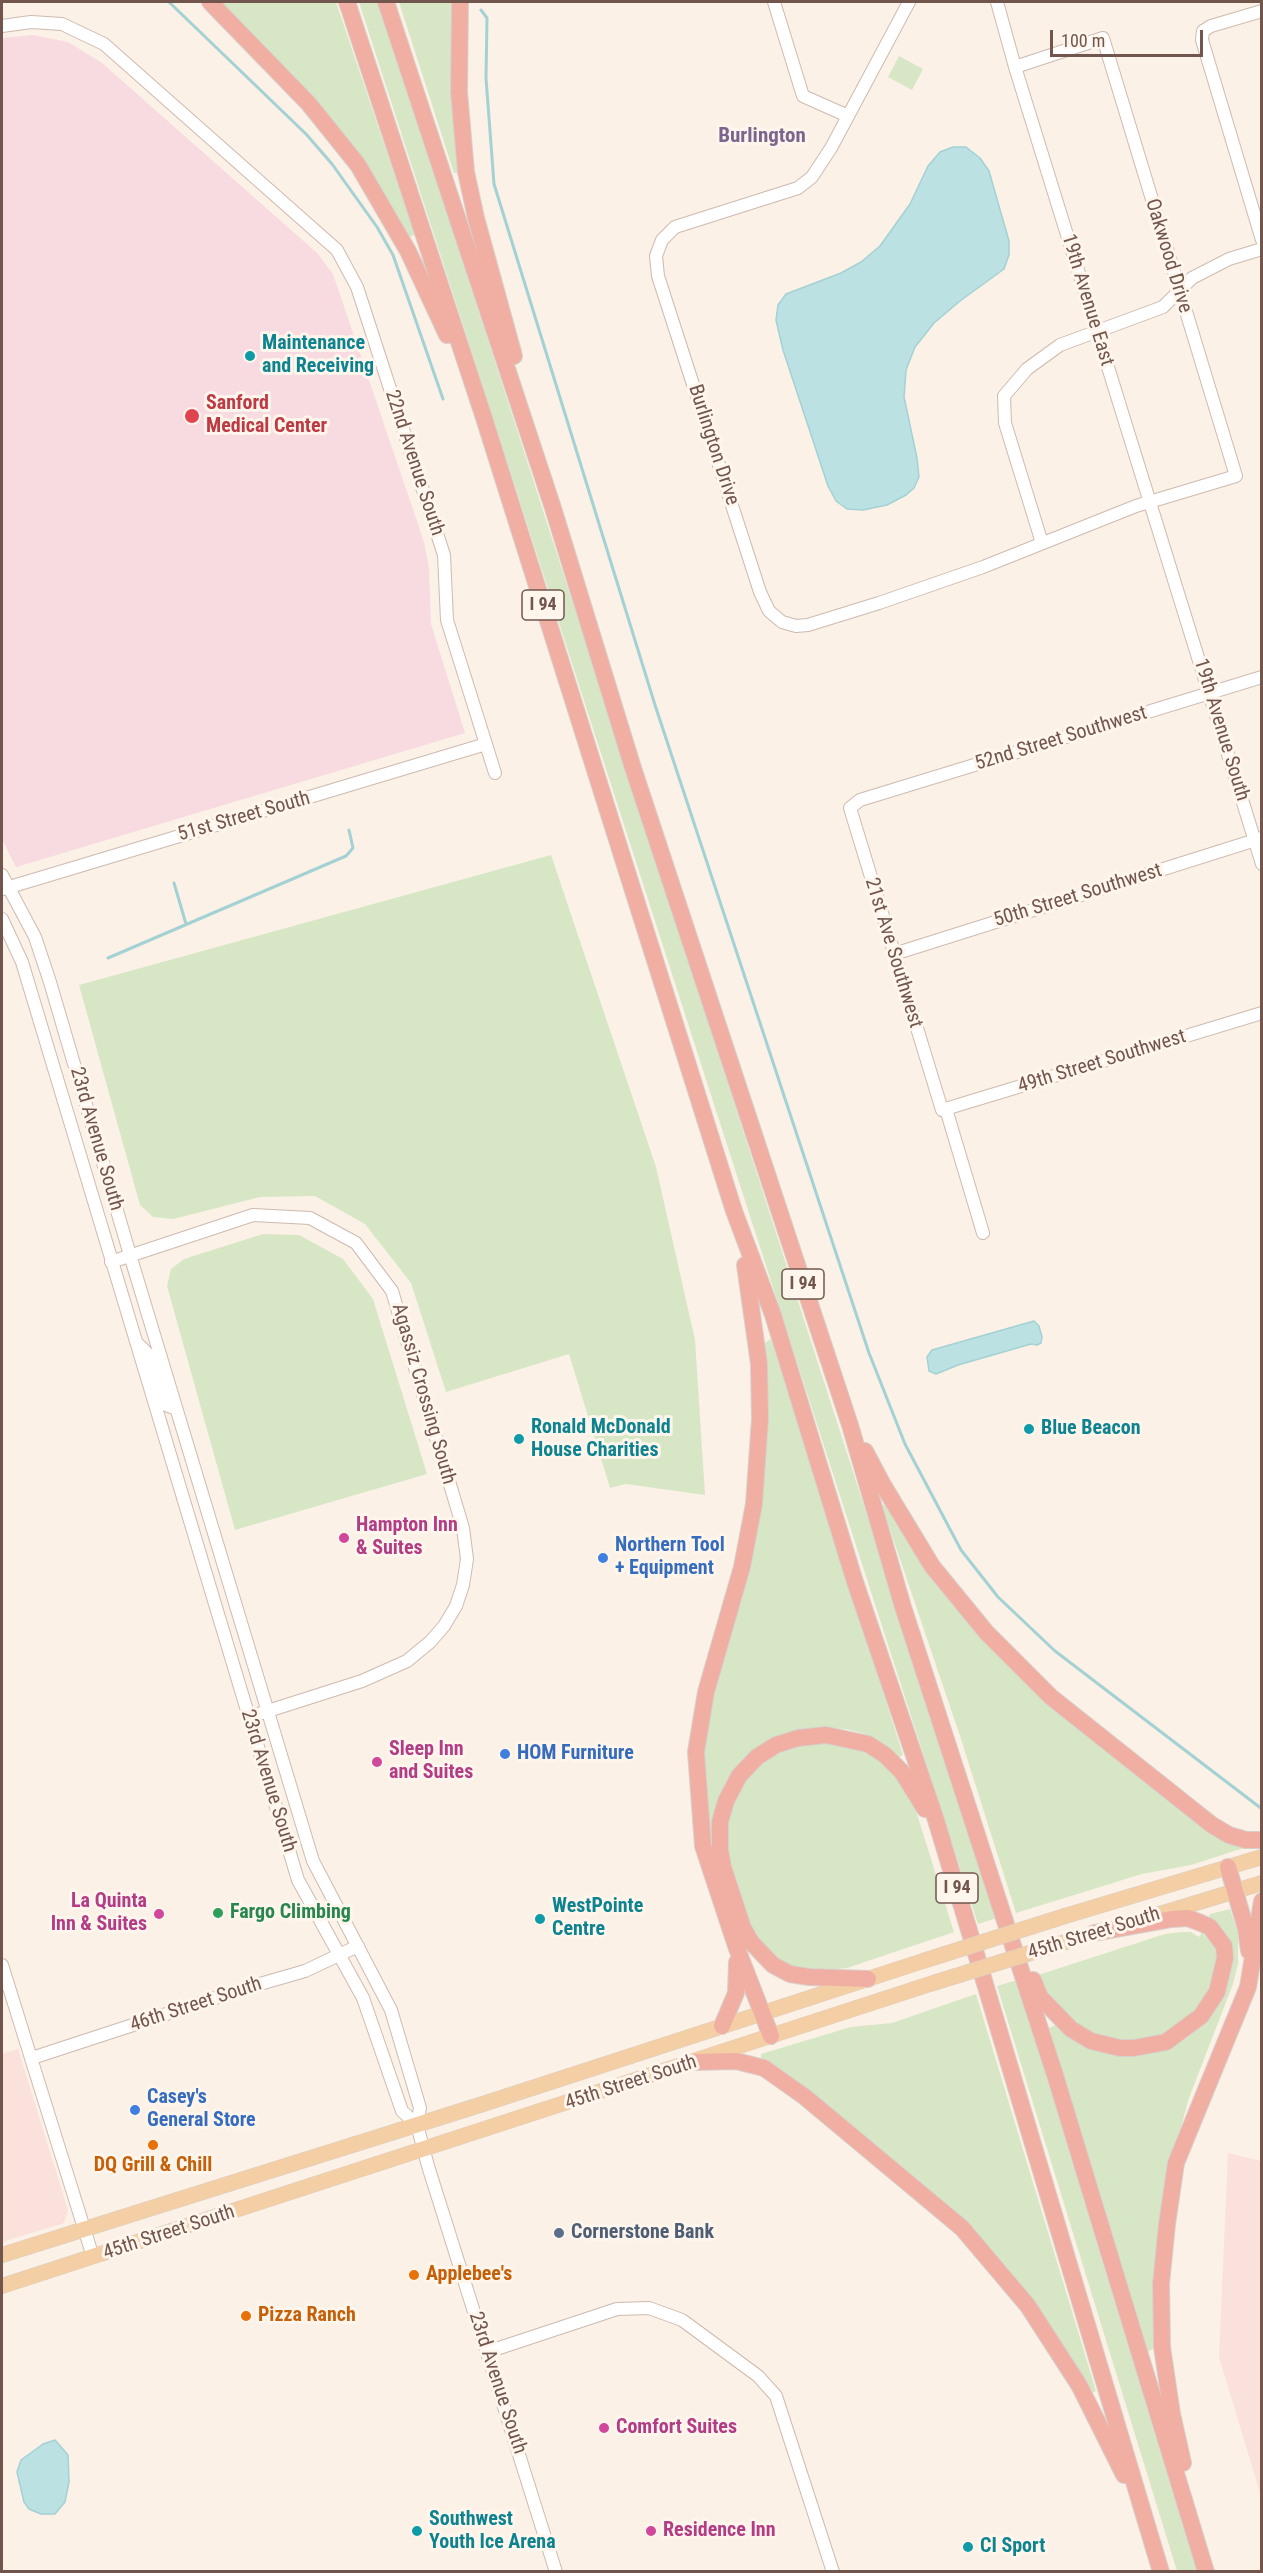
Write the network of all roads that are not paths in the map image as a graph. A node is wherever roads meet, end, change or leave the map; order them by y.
1 (210, 2) edge
2 (347, 2) edge
3 (386, 2) edge
4 (460, 2) edge
5 (774, 2) edge
6 (909, 2) edge
7 (997, 2) edge
8 (1262, 12) edge
9 (2, 26) edge
10 (1015, 67) junction
11 (848, 116) junction
12 (1262, 240) edge
13 (1262, 249) edge
14 (1179, 291) junction
15 (1097, 332) junction
16 (484, 418) junction
17 (1150, 502) junction
18 (553, 508) junction
19 (1042, 543) junction
20 (1180, 597) joint
21 (1262, 677) edge
22 (1209, 693) junction
23 (486, 744) junction
24 (495, 773) dead end
25 (860, 800) joint
26 (1258, 839) edge
27 (1262, 864) edge
28 (2, 875) edge
29 (5, 888) edge
30 (2, 919) edge
31 (894, 954) junction
32 (1262, 1013) edge
33 (944, 1110) junction
34 (734, 1211) junction
35 (983, 1233) dead end
36 (130, 1255) junction
37 (111, 1262) junction
38 (135, 1341) junction
39 (176, 1409) junction
40 (845, 1410) junction
41 (158, 1419) junction
42 (196, 1472) junction
43 (268, 1711) junction
44 (249, 1717) junction
45 (1262, 1840) edge
46 (946, 1851) junction
47 (1262, 1857) edge
48 (1228, 1867) junction
49 (1262, 1883) edge
50 (1235, 1891) junction
51 (998, 1898) junction
52 (1262, 1901) edge
53 (1094, 1933) junction
54 (358, 1946) junction
55 (736, 1946) junction
56 (339, 1955) junction
57 (1251, 1964) junction
58 (2, 1965) edge
59 (868, 1979) junction
60 (762, 2013) junction
61 (722, 2026) junction
62 (771, 2036) junction
63 (32, 2058) junction
64 (696, 2062) junction
65 (417, 2124) junction
66 (425, 2150) junction
67 (84, 2228) junction
68 (2, 2255) edge
69 (93, 2257) junction
70 (2, 2286) edge
71 (487, 2352) junction
72 (1143, 2512) junction
73 (556, 2571) edge
74 (833, 2571) edge
75 (1161, 2571) edge
76 (1207, 2571) edge

1 - 16 highway
2 - 16 highway, I 94
3 - 18 highway, I 94
4 - 18 highway
5 - 11 street
6 - 11 street, Burlington Drive
7 - 10 street, 19th Avenue East
8 - 12 street
9 - 23 street, 22nd Avenue South
10 - 14 street, Oakwood Drive
10 - 15 street, 19th Avenue East
11 - 19 street, Burlington Drive
13 - 14 street
14 - 15 street
14 - 17 street, Oakwood Drive
15 - 17 street, 19th Avenue East
15 - 19 street
16 - 34 highway, I 94
17 - 19 street, Burlington Drive
17 - 20 street, 19th Avenue East
18 - 40 highway, I 94
20 - 22 street, 19th Avenue South
21 - 22 street, 52nd Street Southwest
22 - 25 street, 52nd Street Southwest
22 - 26 street, 19th Avenue South
23 - 24 street, 22nd Avenue South
23 - 29 street, 51st Street South
25 - 31 street, 21st Ave Southwest
26 - 27 street, 19th Avenue South
26 - 31 street, 50th Street Southwest
28 - 29 street, 23rd Avenue South
29 - 36 street, 23rd Avenue South
30 - 37 street, 23rd Avenue South
31 - 33 street, 21st Ave Southwest
32 - 33 street, 49th Street Southwest
33 - 35 street, 21st Ave Southwest
34 - 46 highway, I 94
34 - 55 highway
36 - 37 street, Agassiz Crossing South
36 - 39 street, 23rd Avenue South
36 - 43 street, Agassiz Crossing South
37 - 38 street, 23rd Avenue South
38 - 39 street, 23rd Avenue South
38 - 41 street, 23rd Avenue South
39 - 42 street, 23rd Avenue South
40 - 45 highway
40 - 51 highway, I 94
41 - 42 street, 23rd Avenue South
41 - 44 street, 23rd Avenue South
42 - 43 street, 23rd Avenue South
43 - 44 street, Agassiz Crossing South
43 - 54 street, 23rd Avenue South
44 - 56 street, 23rd Avenue South
46 - 59 highway
46 - 72 highway, I 94
47 - 48 main road, 45th Street South
48 - 50 highway
48 - 59 main road, 45th Street South, bridge
49 - 50 main road, 45th Street South
50 - 53 main road, 45th Street South
50 - 57 highway
51 - 53 highway
51 - 76 highway, I 94
52 - 57 highway
53 - 62 main road, 45th Street South, bridge
54 - 56 street, 46th Street South
54 - 65 street, 23rd Avenue South
55 - 60 highway
55 - 61 highway
56 - 63 street, 46th Street South
56 - 65 street, 23rd Avenue South
57 - 76 highway
58 - 63 street
59 - 60 main road, 45th Street South
60 - 61 main road, 45th Street South
60 - 62 highway
61 - 65 main road, 45th Street South
62 - 64 main road, 45th Street South
63 - 67 street
64 - 66 main road, 45th Street South
64 - 72 highway
65 - 66 street, 23rd Avenue South
65 - 67 main road, 45th Street South
66 - 69 main road, 45th Street South
66 - 71 street, 23rd Avenue South
67 - 68 main road, 45th Street South
67 - 69 street
69 - 70 main road, 45th Street South
71 - 73 street, 23rd Avenue South
71 - 74 street
72 - 75 highway, I 94

